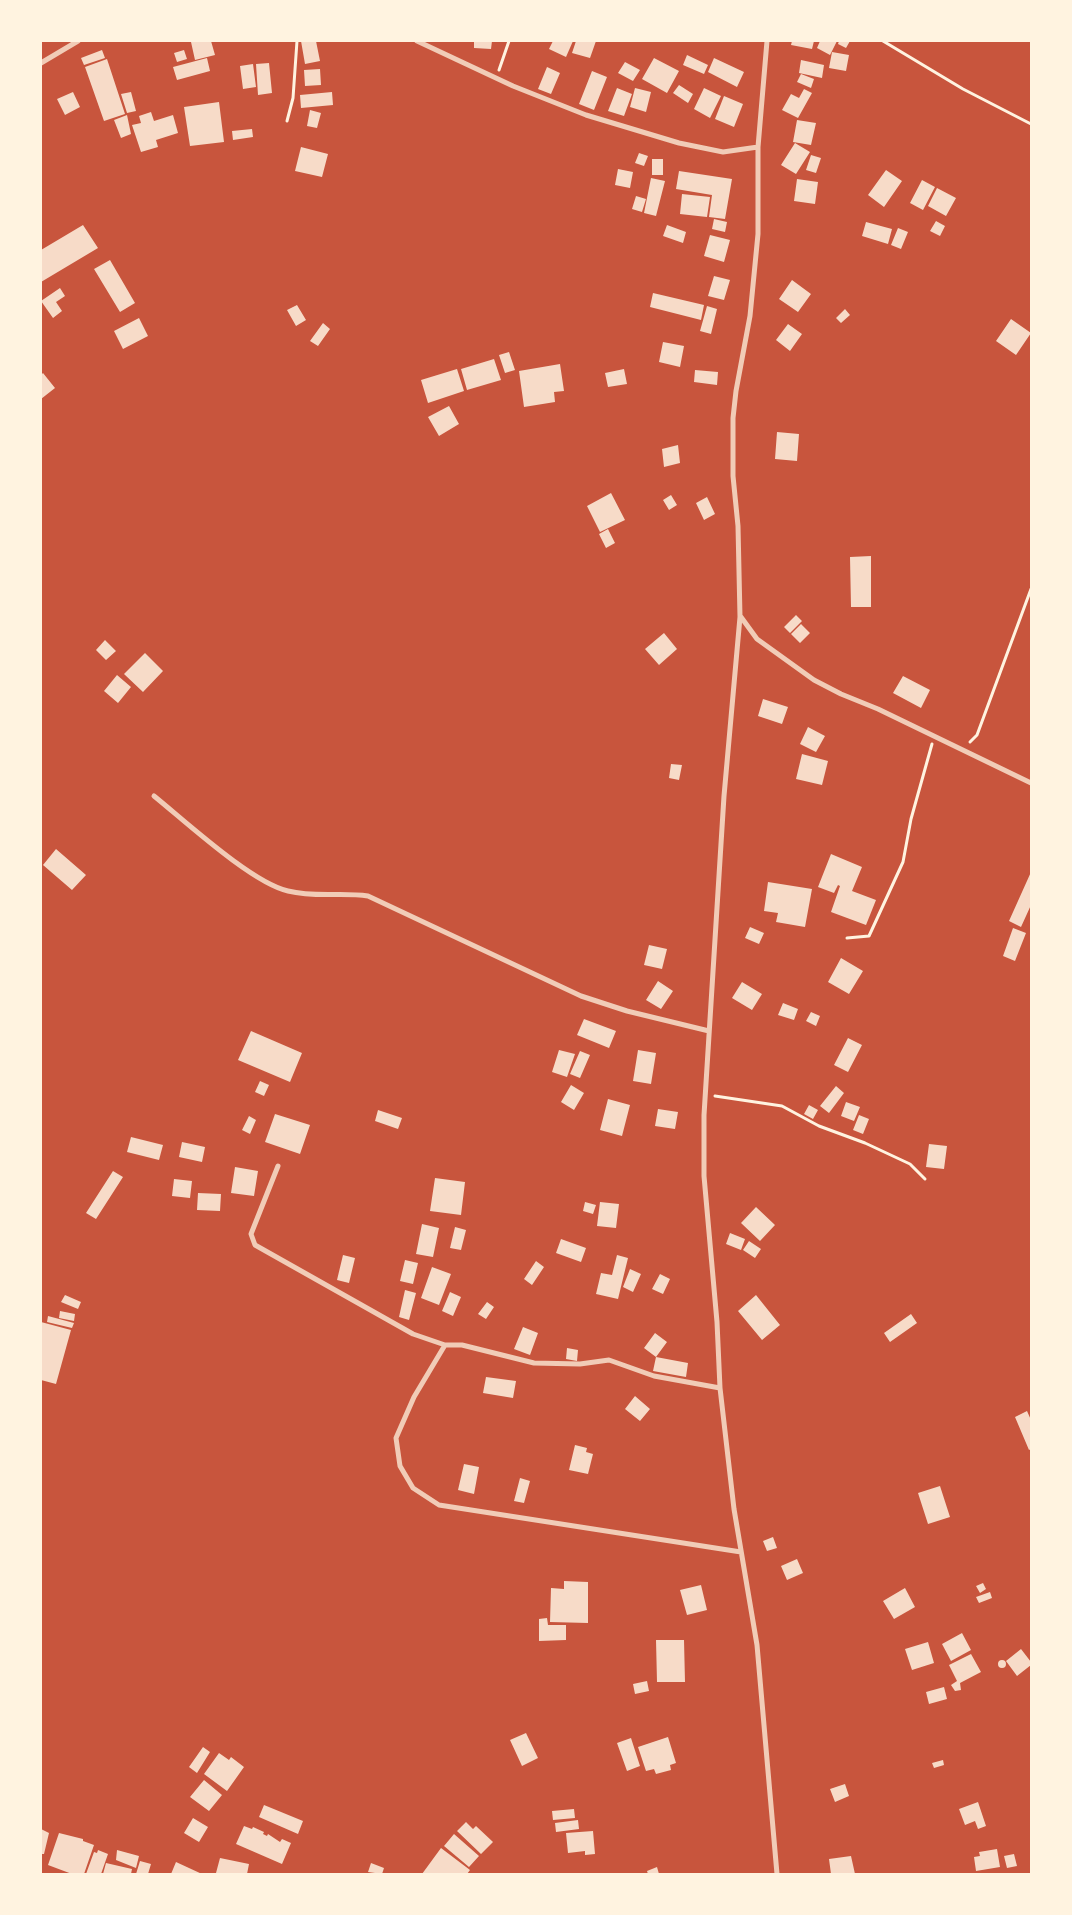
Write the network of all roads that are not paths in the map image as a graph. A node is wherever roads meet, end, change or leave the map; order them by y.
1 (78, 41) edge
2 (417, 41) edge
3 (766, 41) edge
4 (41, 63) edge
5 (758, 147) junction
6 (740, 617) junction
7 (1031, 782) edge
8 (154, 796) dead end
9 (709, 1031) junction
10 (278, 1166) dead end
11 (445, 1345) junction
12 (720, 1388) junction
13 (741, 1552) junction
14 (777, 1874) edge

1 - 4 street
2 - 5 street
3 - 5 street
5 - 6 street
6 - 7 street
6 - 9 street
8 - 9 street
9 - 12 street
10 - 11 street
11 - 12 street
11 - 13 street
12 - 13 street
13 - 14 street

